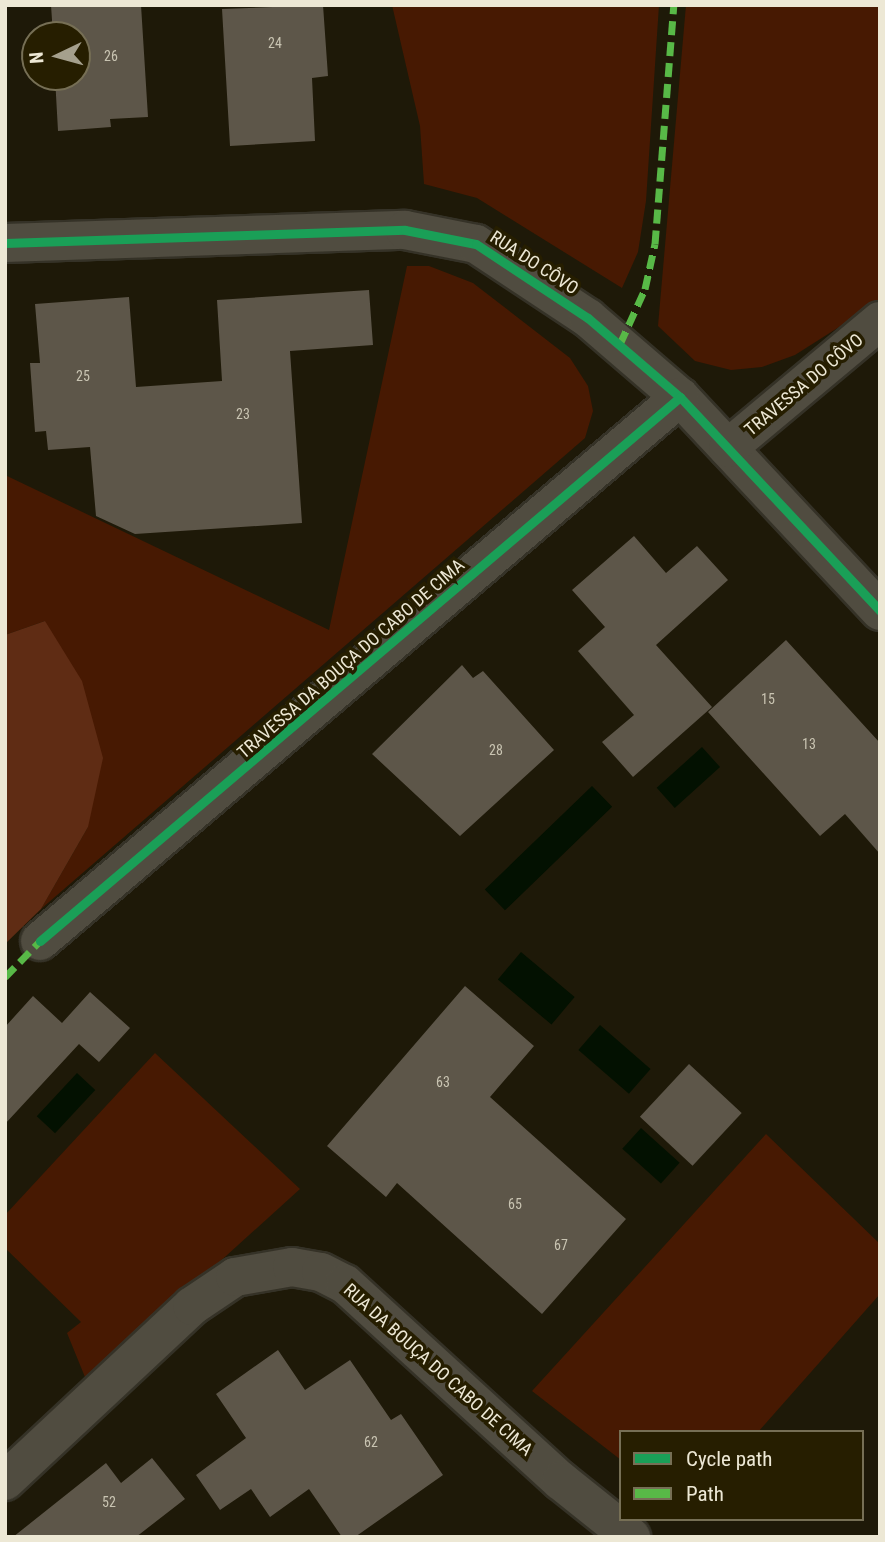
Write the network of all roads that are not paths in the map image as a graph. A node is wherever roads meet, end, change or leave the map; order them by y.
1 (5, 243) edge
2 (880, 321) edge
3 (680, 397) junction
4 (728, 448) junction
5 (880, 611) edge
6 (40, 941) dead end
7 (5, 1481) edge
8 (631, 1537) edge

1 - 3 street, RUA DO CÔVO
2 - 4 street, TRAVESSA DO CÔVO
3 - 4 street, RUA DO CÔVO
3 - 6 street, TRAVESSA DA BOUÇA DO CABO DE CIMA
4 - 5 street, RUA DO CÔVO
7 - 8 street, RUA DA BOUÇA DO CABO DE CIMA

